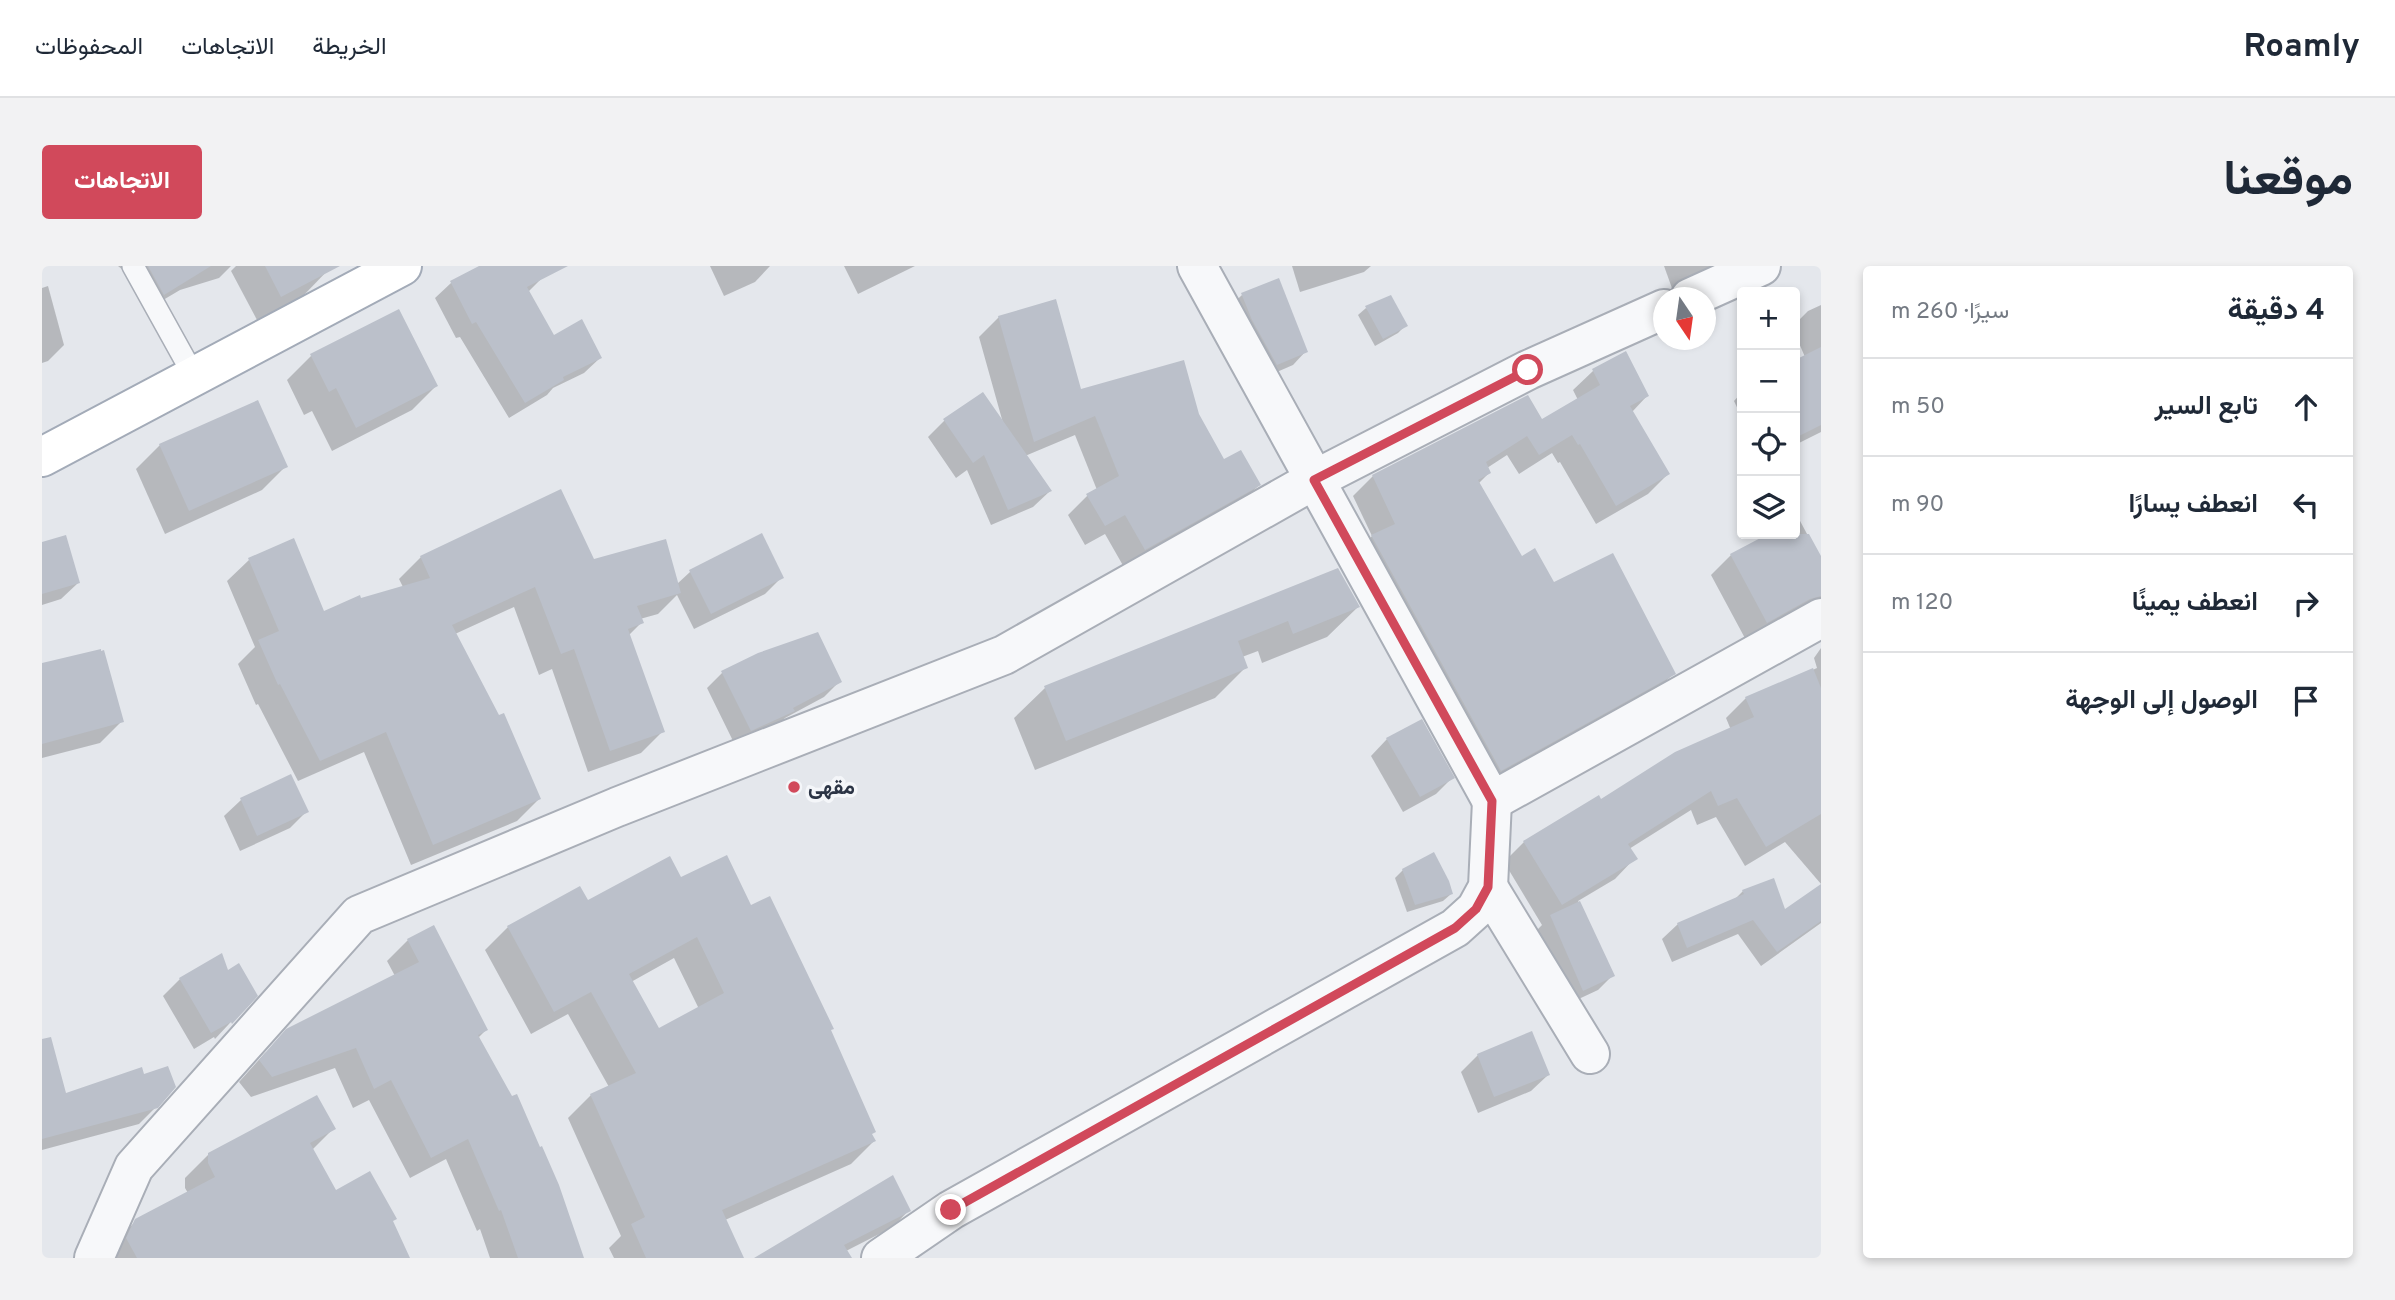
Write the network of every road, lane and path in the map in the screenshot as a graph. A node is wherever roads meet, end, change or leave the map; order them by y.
1 (133, 266) edge
2 (402, 266) edge
3 (1197, 266) edge
4 (1761, 266) edge
5 (1714, 287) edge
6 (1653, 315) edge
7 (194, 376) junction
8 (42, 457) edge
9 (1314, 480) junction
10 (1821, 618) edge
11 (1492, 801) junction
12 (1488, 887) junction
13 (1590, 1054) dead end
14 (94, 1258) edge
15 (881, 1258) edge

1 - 7 lane
2 - 7 main road
3 - 9 street
4 - 5 street
6 - 9 street
7 - 8 main road
9 - 11 street
9 - 14 street
10 - 11 street
11 - 12 street
12 - 13 street
12 - 15 street

